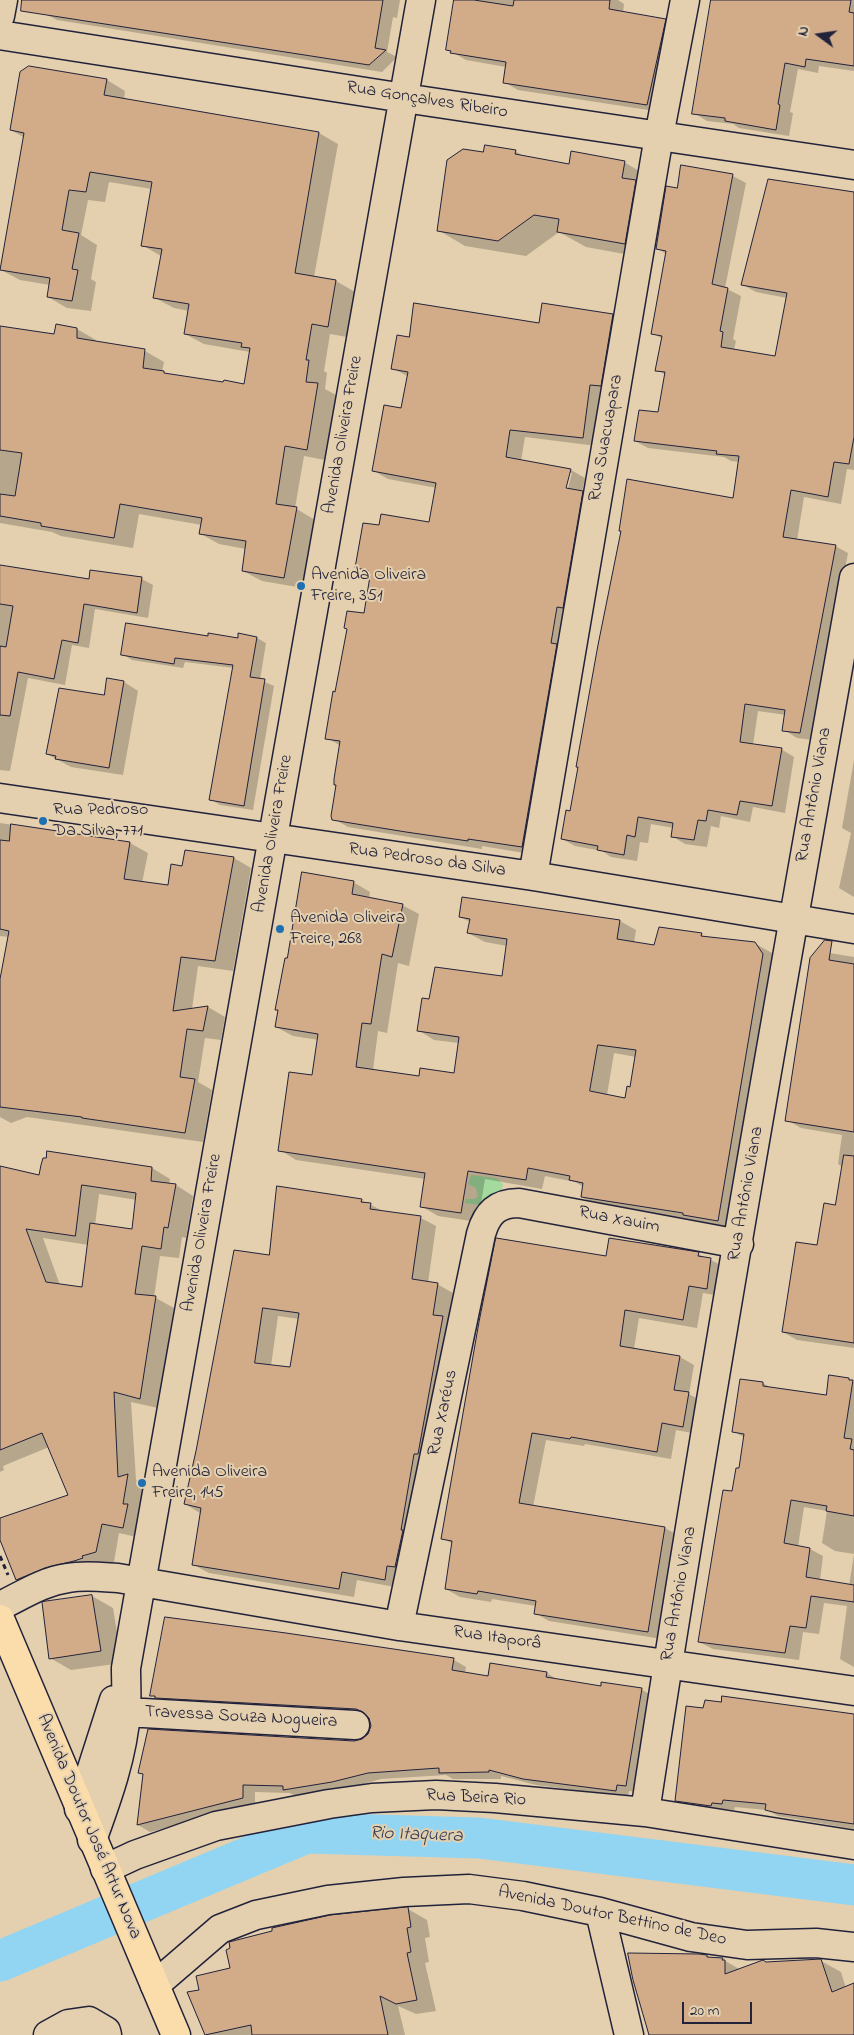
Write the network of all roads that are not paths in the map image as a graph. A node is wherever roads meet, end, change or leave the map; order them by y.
1 (3, 0) edge
2 (421, 0) edge
3 (684, 0) edge
4 (0, 16) edge
5 (0, 35) edge
6 (404, 98) junction
7 (659, 136) junction
8 (854, 165) edge
9 (854, 578) edge
10 (846, 666) edge
11 (0, 798) edge
12 (273, 839) junction
13 (533, 876) junction
14 (793, 920) junction
15 (854, 929) edge
16 (499, 1205) joint
17 (739, 1244) junction
18 (142, 1582) junction
19 (0, 1606) edge
20 (0, 1619) edge
21 (399, 1626) junction
22 (668, 1663) junction
23 (126, 1668) junction
24 (854, 1691) edge
25 (126, 1712) junction
26 (355, 1725) dead end
27 (79, 1809) junction
28 (645, 1812) junction
29 (92, 1840) junction
30 (854, 1845) edge
31 (109, 1876) junction
32 (600, 1912) junction
33 (854, 1947) edge
34 (155, 1985) junction
35 (48, 2035) edge
36 (107, 2035) edge
37 (176, 2035) edge
38 (628, 2035) edge

1 - 4 street
2 - 6 street, Avenida Oliveira Freire
3 - 7 street, Rua Suacuapara
5 - 6 street, Rua Gonçalves Ribeiro
6 - 7 street, Rua Gonçalves Ribeiro
6 - 12 street, Avenida Oliveira Freire
7 - 8 street, Rua Gonçalves Ribeiro
7 - 13 street, Rua Suacuapara
9 - 10 street, Rua Antônio Viana
10 - 14 street, Rua Antônio Viana
11 - 12 street, Rua Pedroso da Silva
12 - 13 street, Rua Pedroso da Silva
12 - 18 street, Avenida Oliveira Freire
13 - 14 street, Rua Pedroso da Silva
14 - 15 street, Rua Pedroso da Silva
14 - 17 street, Rua Antônio Viana
16 - 17 street, Rua Xauim
16 - 21 street, Rua Xaréus
17 - 22 street, Rua Antônio Viana
18 - 19 street, Rua Itaporâ
18 - 21 street, Rua Itaporâ
18 - 23 street, Avenida Oliveira Freire
20 - 27 main road, Avenida Doutor José Artur Nova
21 - 22 street, Rua Itaporâ
22 - 24 street, Rua Itaporâ
22 - 28 street, Rua Antônio Viana
23 - 25 street, Avenida Oliveira Freire
23 - 27 street, Avenida Oliveira Freire
25 - 26 street, Travessa Souza Nogueira
25 - 29 street, Avenida Oliveira Freire
27 - 29 main road, Avenida Doutor José Artur Nova
28 - 30 street, Rua Beira Rio
28 - 31 street, Rua Beira Rio
29 - 31 main road, Avenida Doutor José Artur Nova
31 - 34 main road, Avenida Doutor José Artur Nova
32 - 33 street, Avenida Doutor Bettino de Deo
32 - 34 street, Avenida Doutor Bettino de Deo
32 - 38 street
34 - 37 main road, Avenida Doutor José Artur Nova
35 - 36 street

